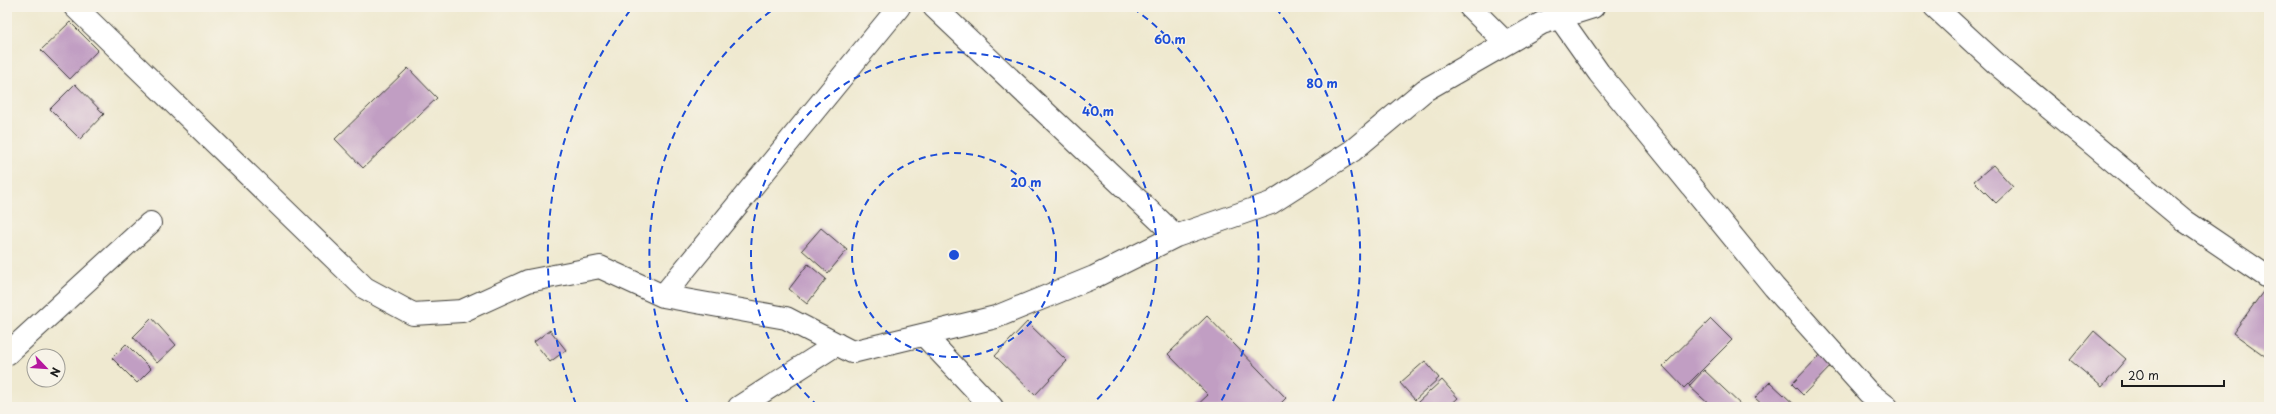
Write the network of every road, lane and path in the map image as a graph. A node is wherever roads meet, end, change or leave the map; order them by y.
1 (75, 7) edge
2 (900, 7) edge
3 (934, 7) edge
4 (1470, 7) edge
5 (1593, 7) edge
6 (1935, 7) edge
7 (1560, 18) junction
8 (1506, 43) junction
9 (150, 223) dead end
10 (1176, 236) junction
11 (2269, 278) edge
12 (663, 296) junction
13 (924, 335) junction
14 (837, 344) junction
15 (7, 354) edge
16 (739, 407) edge
17 (992, 407) edge
18 (1888, 407) edge

1 - 12 street
2 - 12 street
3 - 10 street
4 - 8 street
5 - 7 street
6 - 11 street
7 - 8 street
7 - 18 street
8 - 10 street
9 - 15 street
10 - 13 street
12 - 14 street
13 - 14 street
13 - 17 street
14 - 16 street

